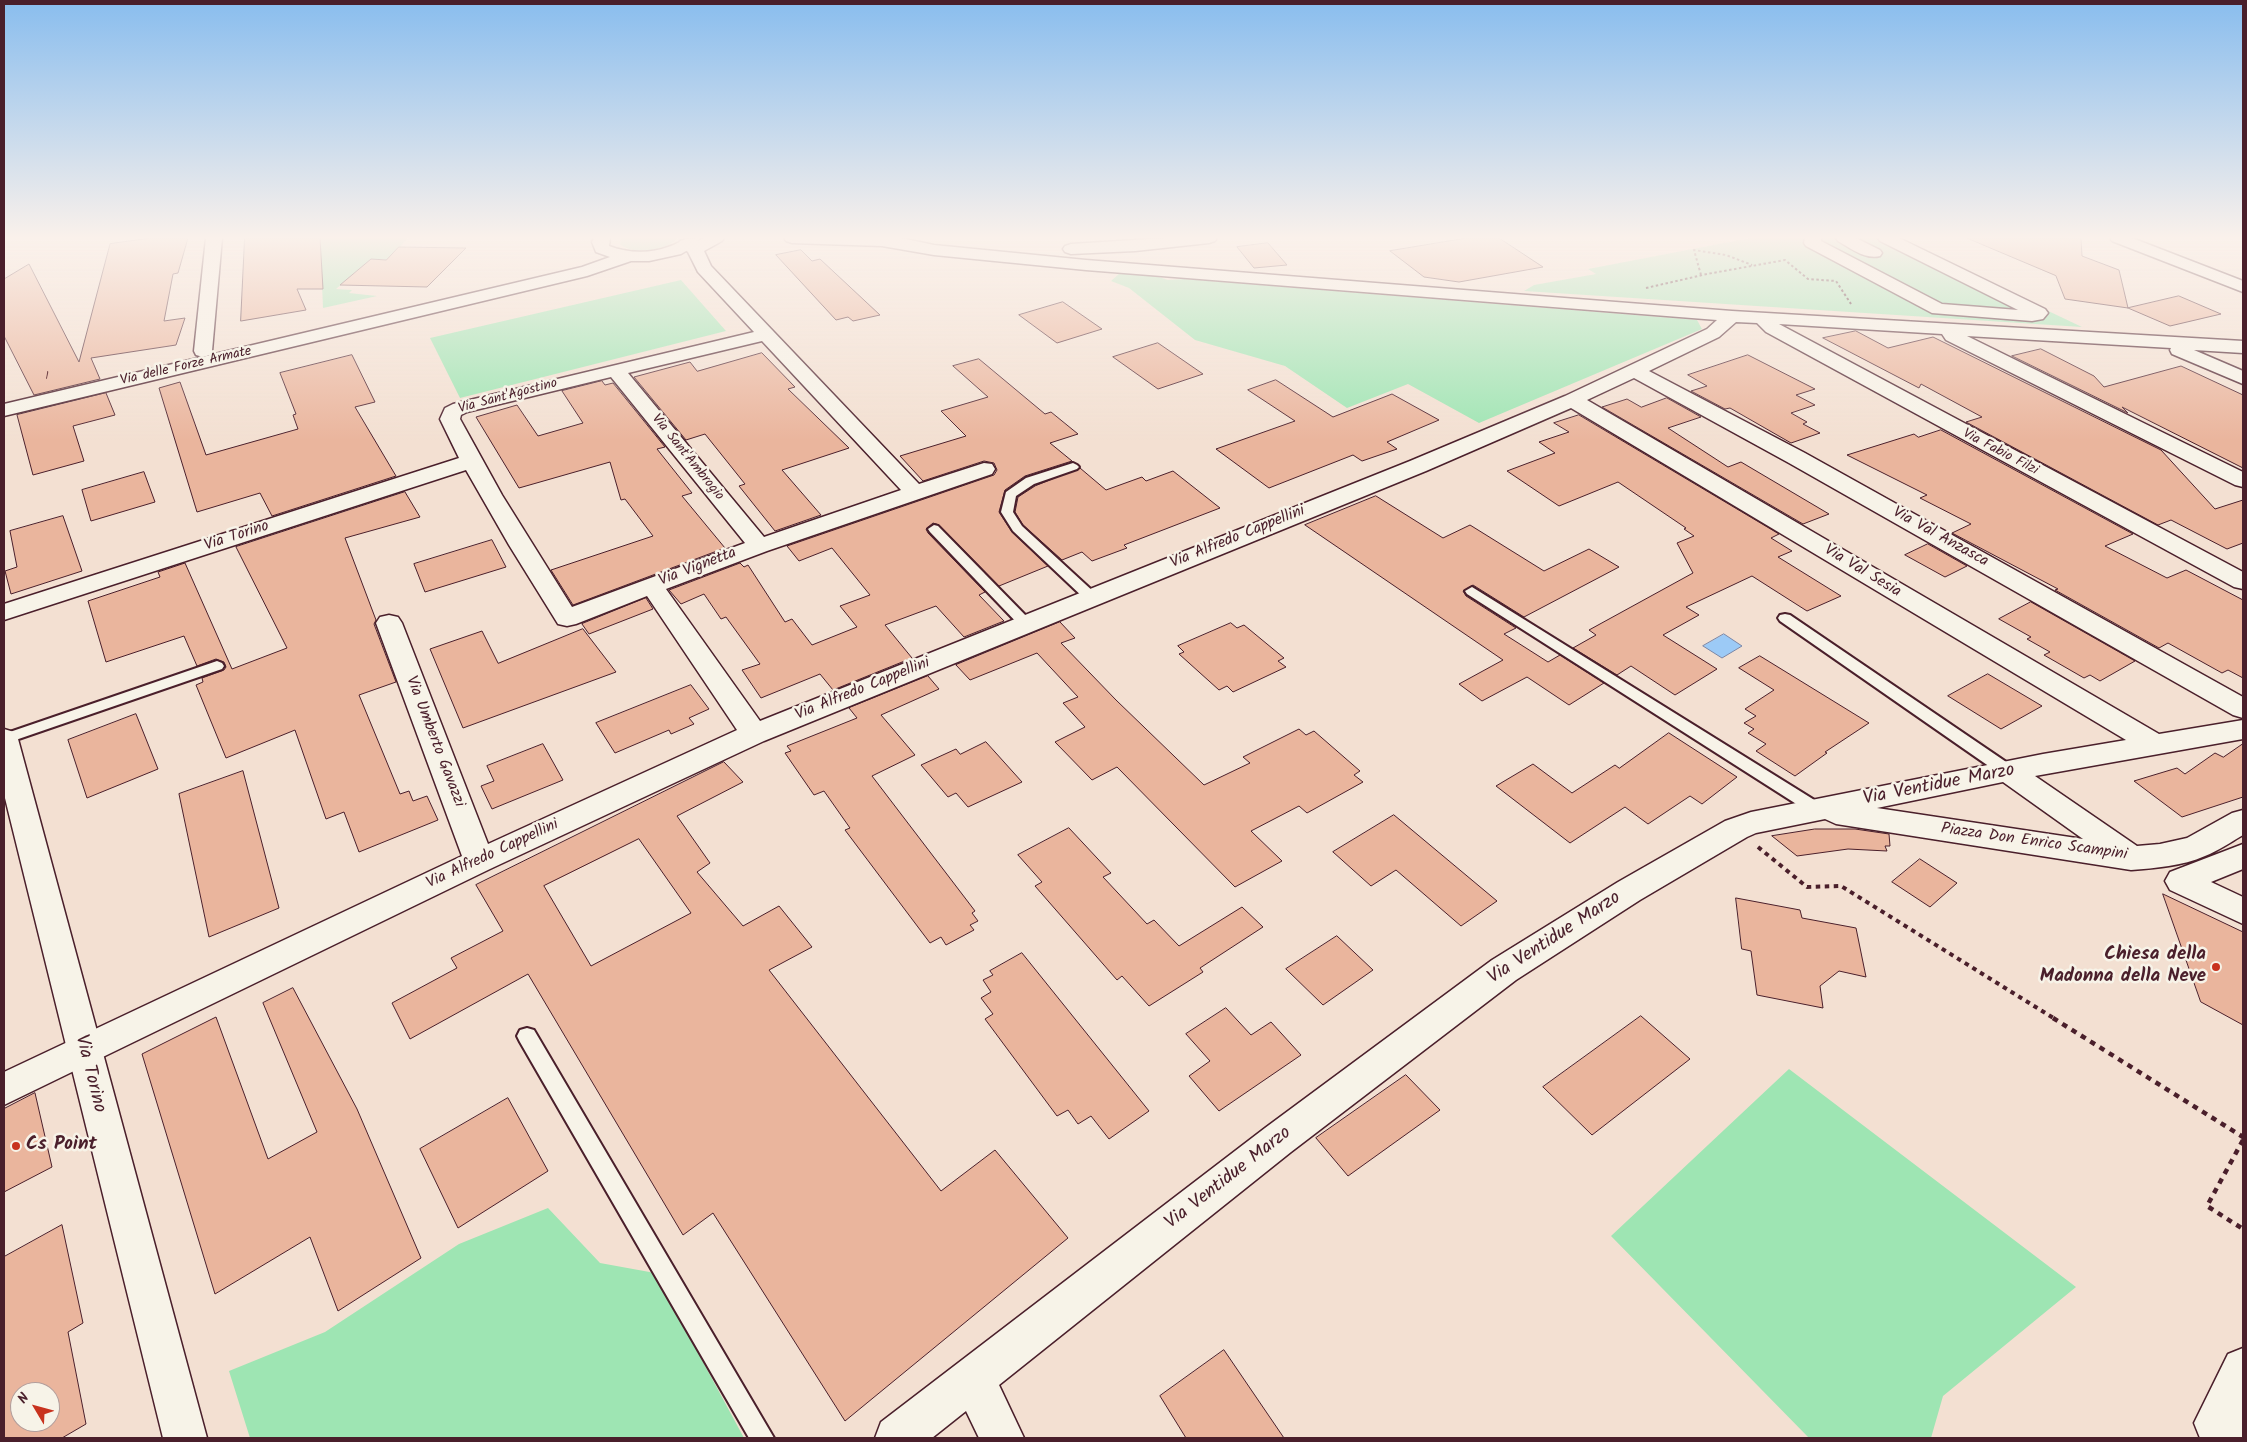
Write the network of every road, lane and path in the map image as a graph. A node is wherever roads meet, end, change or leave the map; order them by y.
1 (207, 305) edge
2 (403, 305) edge
3 (445, 305) edge
4 (743, 305) edge
5 (1595, 305) edge
6 (1852, 305) edge
7 (1931, 305) edge
8 (2023, 305) edge
9 (1854, 309) dead end
10 (1732, 316) junction
11 (1761, 317) junction
12 (1948, 328) junction
13 (767, 334) junction
14 (2164, 343) junction
15 (2243, 347) edge
16 (203, 351) junction
17 (615, 370) junction
18 (1634, 370) junction
19 (2243, 378) edge
20 (4, 399) edge
21 (1572, 400) junction
22 (4, 410) edge
23 (471, 461) junction
24 (1072, 467) dead end
25 (984, 469) dead end
26 (2243, 480) edge
27 (915, 492) junction
28 (934, 529) dead end
29 (759, 546) junction
30 (2243, 582) edge
31 (652, 586) junction
32 (1472, 590) dead end
33 (1092, 598) junction
34 (4, 612) edge
35 (1785, 618) dead end
36 (389, 624) dead end
37 (1026, 624) junction
38 (217, 666) dead end
39 (2243, 710) edge
40 (2243, 729) edge
41 (754, 734) junction
42 (4, 739) edge
43 (2153, 744) junction
44 (2009, 772) junction
45 (1818, 810) junction
46 (2243, 821) edge
47 (1736, 829) junction
48 (2243, 856) edge
49 (2131, 858) junction
50 (479, 861) junction
51 (2243, 911) edge
52 (527, 1036) dead end
53 (84, 1052) junction
54 (4, 1089) edge
55 (2243, 1138) edge
56 (2243, 1229) edge
57 (2243, 1369) edge
58 (973, 1380) junction
59 (185, 1438) edge
60 (762, 1438) edge
61 (897, 1438) edge
62 (1002, 1438) edge
63 (2236, 1438) edge

1 - 16 street
2 - 16 street, Via delle Forze Armate
3 - 22 street, Via delle Forze Armate
4 - 13 street
5 - 10 street
6 - 9 path
7 - 8 street
10 - 11 street
10 - 18 street, Via Alfredo Cappellini
11 - 12 street
11 - 30 street, Via Fabio Filzi
12 - 14 street
12 - 26 street
13 - 17 street, Via Sant'Agostino
13 - 27 street
14 - 15 street
14 - 19 street
16 - 20 street, Via delle Forze Armate
17 - 23 street, Via Sant'Agostino
17 - 29 street, Via Sant'Ambrogio
18 - 21 street, Via Alfredo Cappellini
18 - 39 street, Via Val Anzasca
21 - 33 street, Via Alfredo Cappellini
21 - 43 street, Via Val Sesia
23 - 31 street, Via Sant'Agostino
23 - 34 street, Via Torino
24 - 33 lane
25 - 27 street, Via Vignetta
27 - 29 street, Via Vignetta
28 - 37 lane
29 - 31 street, Via Vignetta
31 - 41 street, Via Vignetta
32 - 45 lane
33 - 37 street, Via Alfredo Cappellini
35 - 44 lane
36 - 50 street, Via Umberto Gavazzi
37 - 41 street, Via Alfredo Cappellini
38 - 42 lane
40 - 43 street, Via Ventidue Marzo
41 - 50 street, Via Alfredo Cappellini
42 - 53 street, Via Torino
43 - 44 street, Via Ventidue Marzo
44 - 45 street, Via Ventidue Marzo
44 - 49 street
45 - 47 street, Via Ventidue Marzo
45 - 49 street, Piazza Don Enrico Scampini
46 - 49 street, Piazza Don Enrico Scampini
47 - 55 path
47 - 58 street, Via Ventidue Marzo
48 - 51 street
50 - 53 street, Via Alfredo Cappellini
52 - 60 lane
53 - 54 street, Via Alfredo Cappellini
53 - 59 street, Via Torino
55 - 56 path
57 - 63 street
58 - 61 street, Via Ventidue Marzo
58 - 62 street

